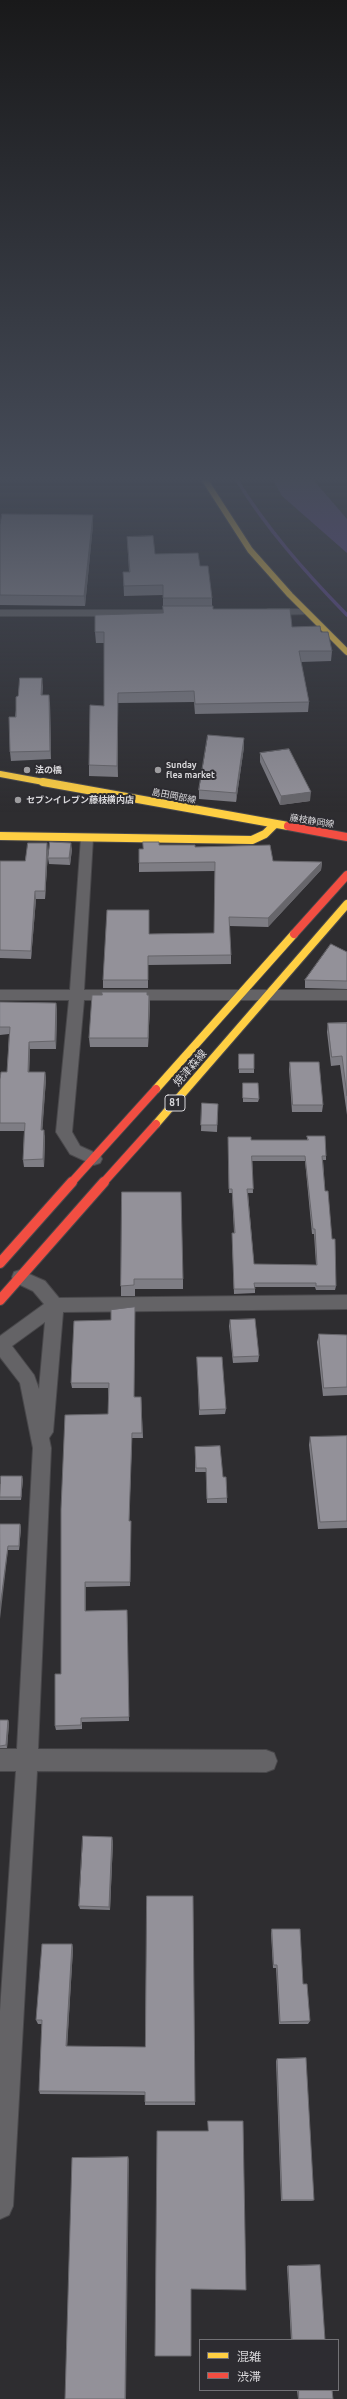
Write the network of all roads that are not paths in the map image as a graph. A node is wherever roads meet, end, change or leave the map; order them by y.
1 (284, 589) edge
2 (196, 612) edge
3 (258, 612) edge
4 (305, 612) junction
5 (0, 613) edge
6 (347, 652) edge
7 (0, 774) edge
8 (274, 825) junction
9 (0, 836) edge
10 (347, 837) edge
11 (87, 838) junction
12 (347, 875) edge
13 (347, 904) edge
14 (238, 994) junction
15 (271, 994) junction
16 (77, 995) junction
17 (347, 995) edge
18 (0, 996) edge
19 (94, 1159) junction
20 (0, 1263) edge
21 (20, 1278) junction
22 (0, 1300) edge
23 (347, 1302) edge
24 (55, 1305) junction
25 (1, 1345) edge
26 (42, 1448) junction
27 (0, 1760) edge
28 (27, 1760) junction
29 (266, 1761) dead end
30 (0, 2206) edge

1 - 4 main road
2 - 5 street
3 - 4 street
4 - 6 main road
7 - 8 main road, 島田岡部線
8 - 10 main road, 藤枝静岡線
8 - 11 main road
9 - 11 main road
11 - 16 street
12 - 14 main road, 焼津森線 / 81
13 - 15 main road, 焼津森線 / 81
14 - 15 street
14 - 16 street
14 - 19 main road, 焼津森線 / 81
15 - 17 street
15 - 21 main road, 焼津森線 / 81
16 - 18 street
16 - 19 street
19 - 20 main road, 焼津森線 / 81
21 - 22 main road, 焼津森線 / 81
21 - 24 street
23 - 24 street
24 - 25 street
24 - 26 street
25 - 26 street
26 - 28 street
27 - 28 street
28 - 29 street
28 - 30 street

